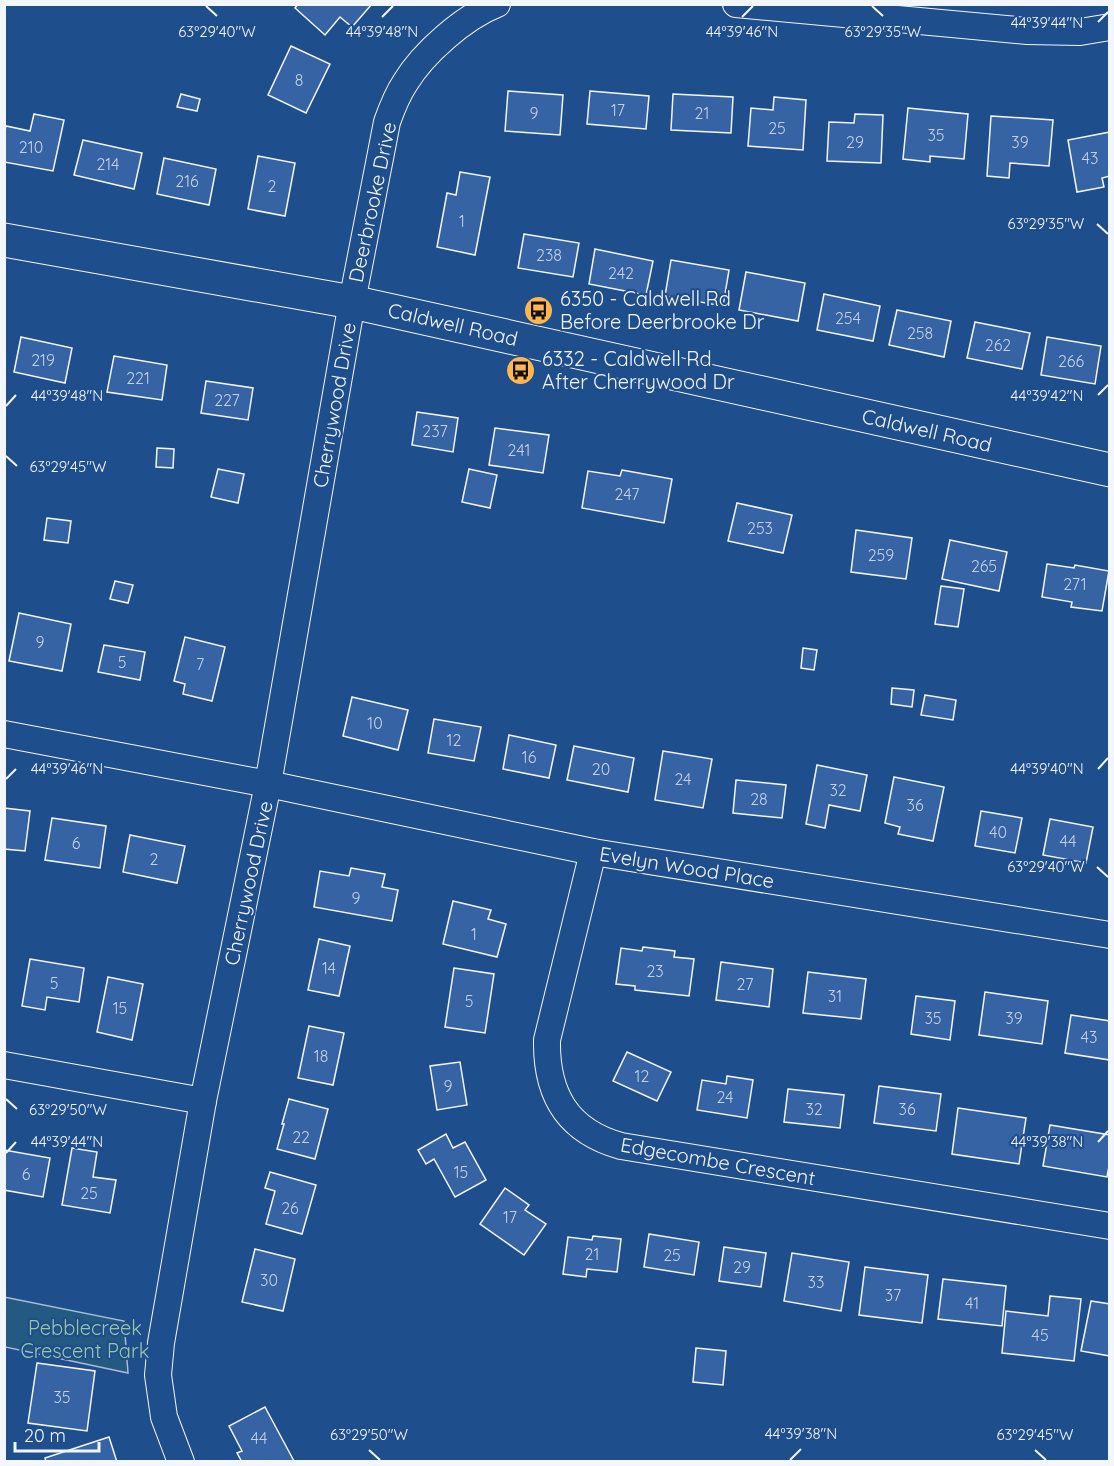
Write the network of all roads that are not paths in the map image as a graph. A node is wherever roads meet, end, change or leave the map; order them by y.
1 (497, 4) edge
2 (736, 4) edge
3 (1110, 27) edge
4 (4, 240) edge
5 (352, 302) junction
6 (1110, 470) edge
7 (4, 734) edge
8 (268, 784) junction
9 (593, 852) junction
10 (1110, 934) edge
11 (4, 1065) edge
12 (203, 1101) junction
13 (1110, 1226) edge
14 (181, 1461) edge

1 - 5 street, Deerbrooke Drive
2 - 3 street
4 - 5 street, Caldwell Road
5 - 6 street, Caldwell Road
5 - 8 street, Cherrywood Drive
7 - 8 street, Evelyn Wood Place
8 - 9 street, Evelyn Wood Place
8 - 12 street, Cherrywood Drive
9 - 10 street, Evelyn Wood Place
9 - 13 street, Edgecombe Crescent
11 - 12 street
12 - 14 street, Cherrywood Drive

